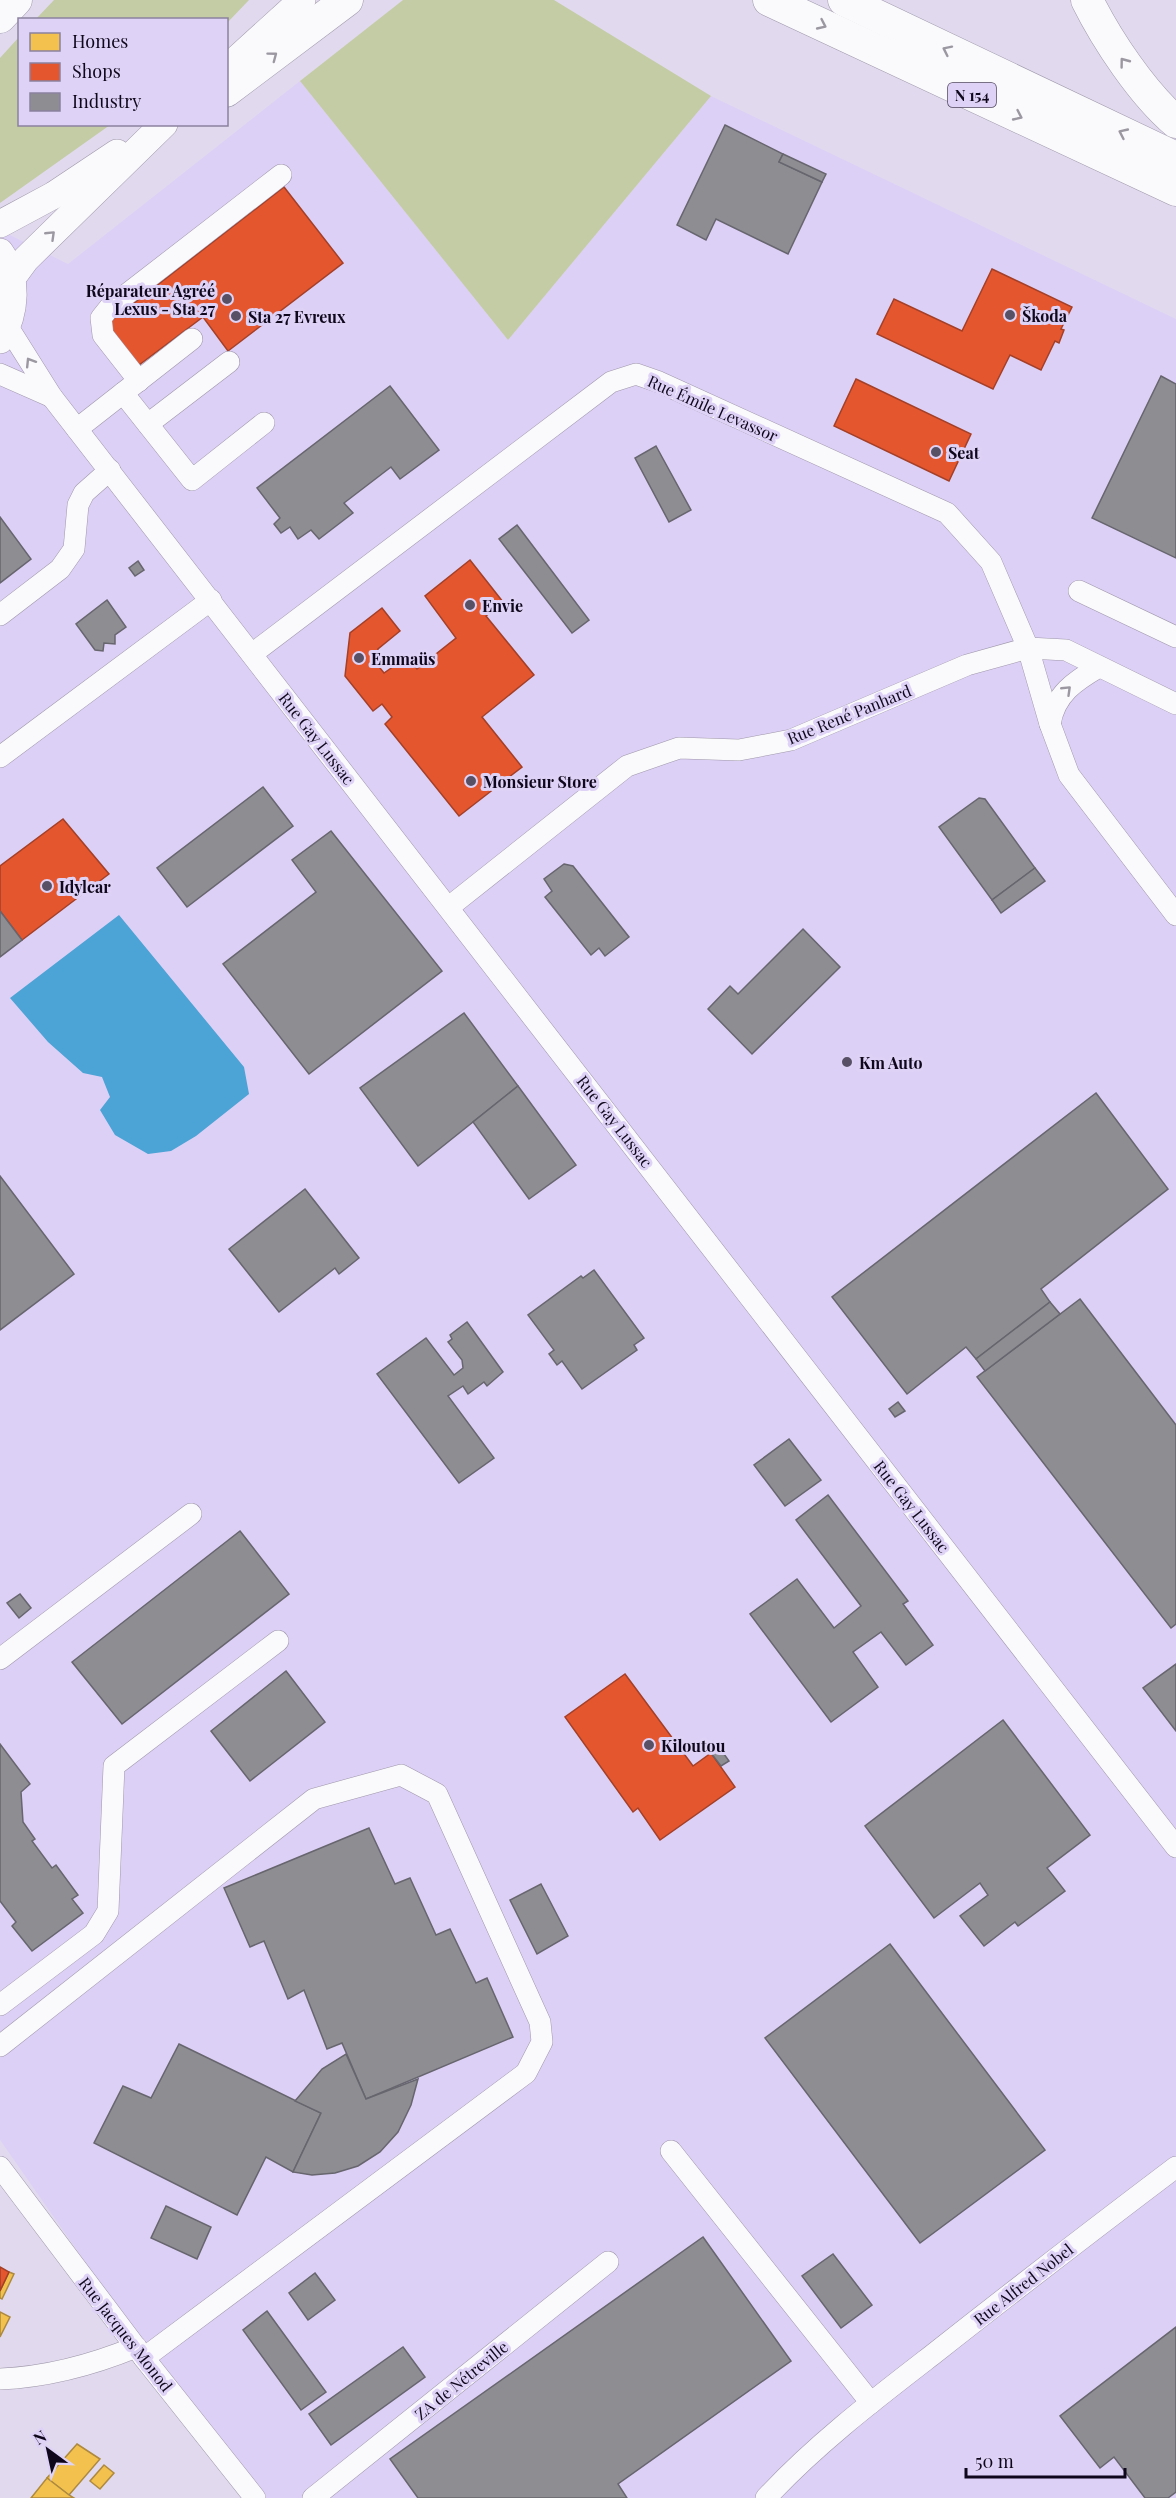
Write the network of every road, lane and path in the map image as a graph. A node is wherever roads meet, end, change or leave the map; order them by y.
1 (16, 0) edge
2 (302, 0) edge
3 (347, 0) edge
4 (769, 0) edge
5 (844, 0) edge
6 (1087, 0) edge
7 (0, 17) edge
8 (228, 67) edge
9 (228, 89) edge
10 (1176, 122) edge
11 (160, 126) edge
12 (161, 126) edge
13 (1176, 158) edge
14 (281, 175) dead end
15 (1176, 190) edge
16 (0, 224) edge
17 (0, 252) edge
18 (12, 278) junction
19 (4, 333) edge
20 (192, 339) dead end
21 (229, 362) dead end
22 (0, 374) edge
23 (131, 387) junction
24 (52, 397) junction
25 (264, 423) dead end
26 (148, 424) junction
27 (77, 429) junction
28 (110, 470) junction
29 (1078, 591) dead end
30 (211, 600) junction
31 (0, 615) edge
32 (1176, 637) edge
33 (1028, 648) junction
34 (252, 654) junction
35 (1099, 667) junction
36 (1176, 704) edge
37 (1050, 724) junction
38 (0, 757) edge
39 (449, 907) junction
40 (1176, 915) edge
41 (192, 1514) dead end
42 (278, 1641) dead end
43 (0, 1659) edge
44 (1176, 1847) edge
45 (0, 2005) edge
46 (0, 2046) edge
47 (671, 2151) dead end
48 (1176, 2167) edge
49 (0, 2168) edge
50 (608, 2262) dead end
51 (140, 2353) junction
52 (0, 2379) edge
53 (871, 2403) junction
54 (255, 2498) edge
55 (313, 2498) edge
56 (766, 2498) edge

1 - 7 highway
2 - 8 main road
9 -> 3 highway
4 -> 15 highway, N 154
13 -> 5 highway, N 154
10 -> 6 highway
11 - 16 main road
18 -> 12 main road
14 - 23 street
17 - 18 main road
18 - 19 main road
24 -> 19 street, Rue Gay Lussac
20 - 23 street
21 - 26 street
22 - 24 street, Rue Gay Lussac
23 - 26 street
23 - 27 street
24 - 27 street, Rue Gay Lussac
25 - 26 street
27 - 28 street, Rue Gay Lussac
28 - 30 street, Rue Gay Lussac
28 - 31 street
29 - 32 street
30 - 34 street, Rue Gay Lussac
30 - 38 street
33 - 34 street, Rue Émile Levassor
33 - 35 street, Rue René Panhard
33 - 37 street, Rue Émile Levassor
33 - 39 street, Rue René Panhard
34 - 39 street, Rue Gay Lussac
35 - 36 street, Rue René Panhard
37 -> 35 street
37 - 40 street, Rue Émile Levassor
39 - 44 street, Rue Gay Lussac
41 - 43 street
42 - 45 street
46 - 51 street
47 - 53 street
48 - 53 street, Rue Alfred Nobel
49 - 51 street, Rue Jacques Monod
50 - 55 street, ZA de Nétreville
51 - 52 street
51 - 54 street, Rue Jacques Monod
53 - 56 street, Rue Alfred Nobel

